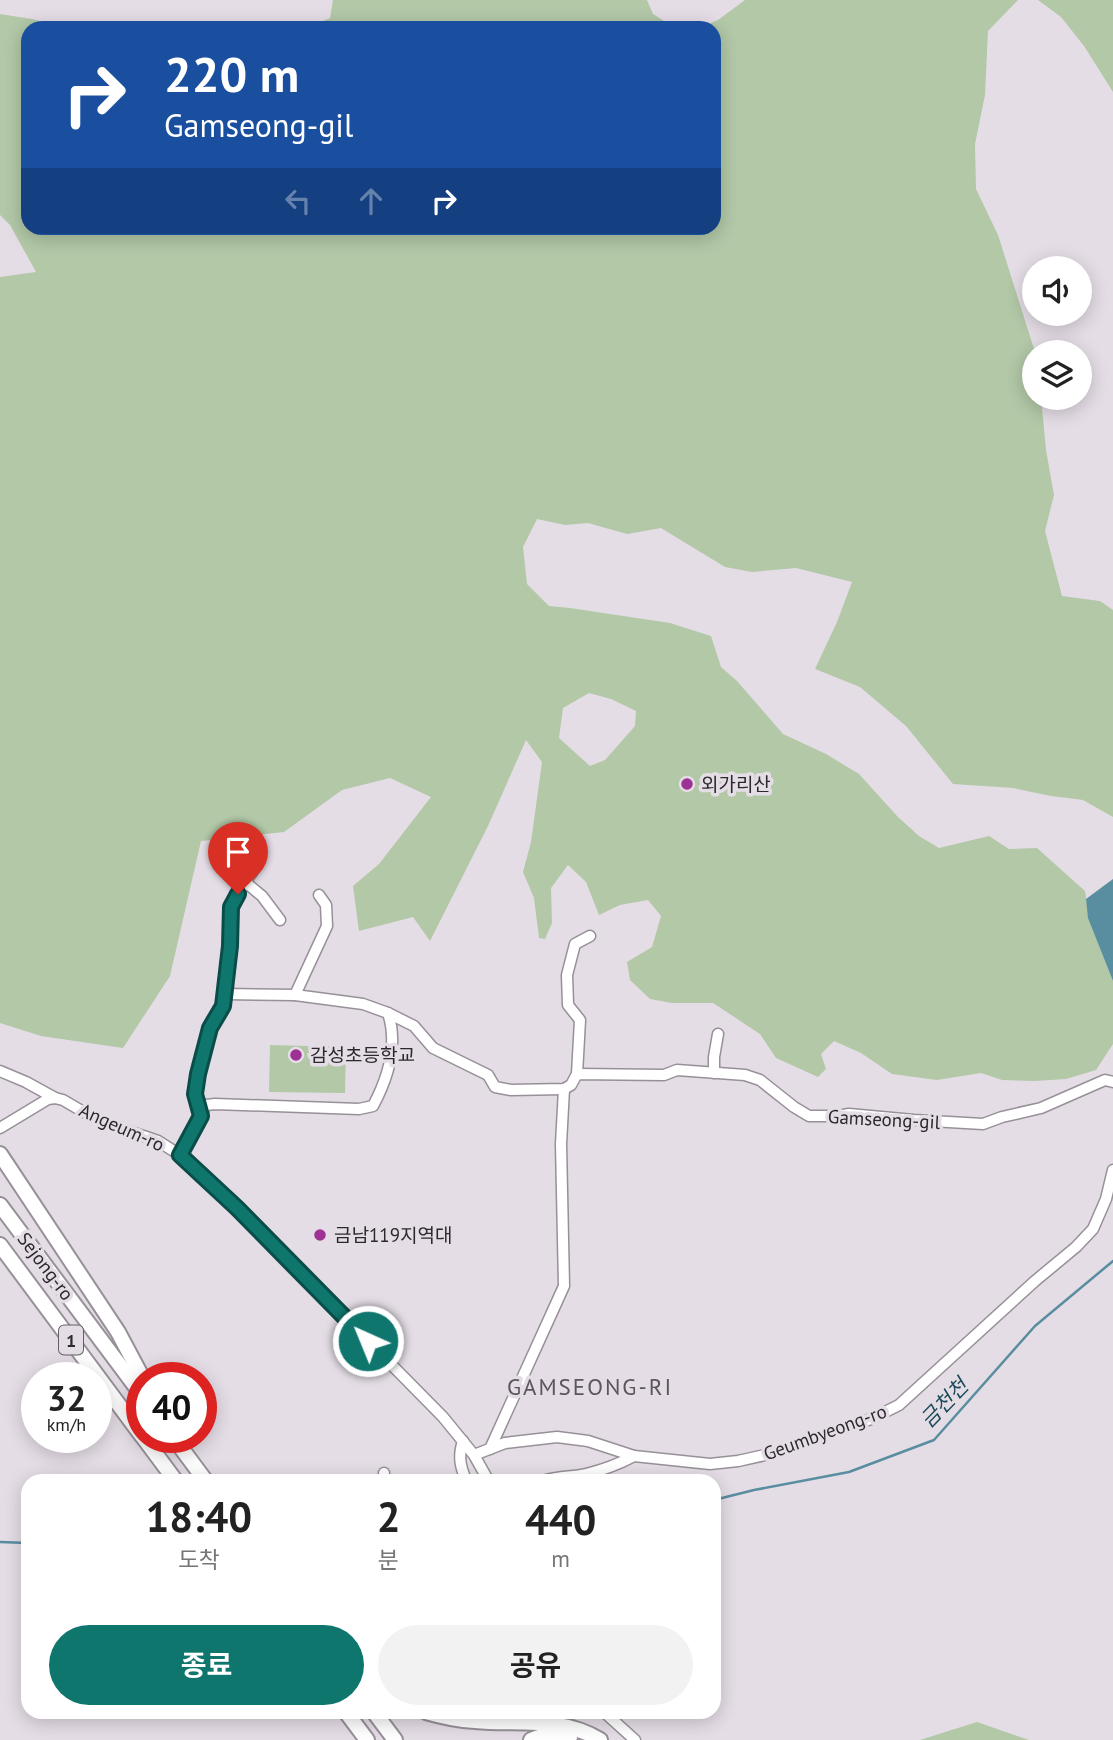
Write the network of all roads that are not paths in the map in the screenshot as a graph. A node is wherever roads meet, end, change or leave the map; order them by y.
1 (253, 871) dead end
2 (245, 882) junction
3 (319, 895) dead end
4 (280, 920) dead end
5 (590, 936) dead end
6 (225, 994) junction
7 (295, 996) junction
8 (388, 1013) junction
9 (718, 1034) dead end
10 (0, 1071) edge
11 (714, 1073) junction
12 (577, 1074) junction
13 (1113, 1082) edge
14 (564, 1089) junction
15 (55, 1098) junction
16 (201, 1116) junction
17 (0, 1128) edge
18 (0, 1154) edge
19 (180, 1155) junction
20 (1113, 1170) edge
21 (0, 1205) edge
22 (0, 1245) edge
23 (134, 1362) edge
24 (126, 1374) edge
25 (126, 1414) edge
26 (463, 1441) junction
27 (490, 1449) junction
28 (155, 1453) edge
29 (185, 1453) edge
30 (474, 1455) junction
31 (635, 1456) junction
32 (170, 1474) edge
33 (201, 1474) edge
34 (463, 1474) edge
35 (485, 1474) edge
36 (588, 1474) edge
37 (342, 1719) edge
38 (351, 1719) edge
39 (379, 1719) edge
40 (456, 1719) edge
41 (612, 1719) edge
42 (355, 1740) edge
43 (367, 1740) edge
44 (395, 1740) edge
45 (531, 1740) edge
46 (580, 1740) edge
47 (600, 1740) edge
48 (635, 1740) edge

1 - 2 street
2 - 4 street
2 - 6 street
3 - 7 street
5 - 12 street
6 - 7 street
6 - 16 street
7 - 8 street
8 - 14 street
8 - 16 street
9 - 11 street
10 - 15 street
11 - 12 street, Gamseong-gil
11 - 13 street, Gamseong-gil
12 - 14 street
14 - 27 street
15 - 17 street, Angeum-ro
15 - 19 street, Angeum-ro
16 - 19 street
18 - 23 highway
19 - 26 street, Angeum-ro
20 - 31 street, Geumbyeong-ro
21 - 24 highway, Sejong-ro / 1
22 - 25 highway, Sejong-ro / 1
26 - 30 street, Angeum-ro
26 - 34 street
27 - 30 street, Geumbyeong-ro
27 - 31 street, Geumbyeong-ro
28 - 32 highway, Sejong-ro / 1
29 - 33 highway
30 - 35 street, Angeum-ro
31 - 36 street
37 - 42 highway
38 - 43 highway
39 - 44 highway
40 - 47 highway
41 - 48 street
45 - 46 highway

